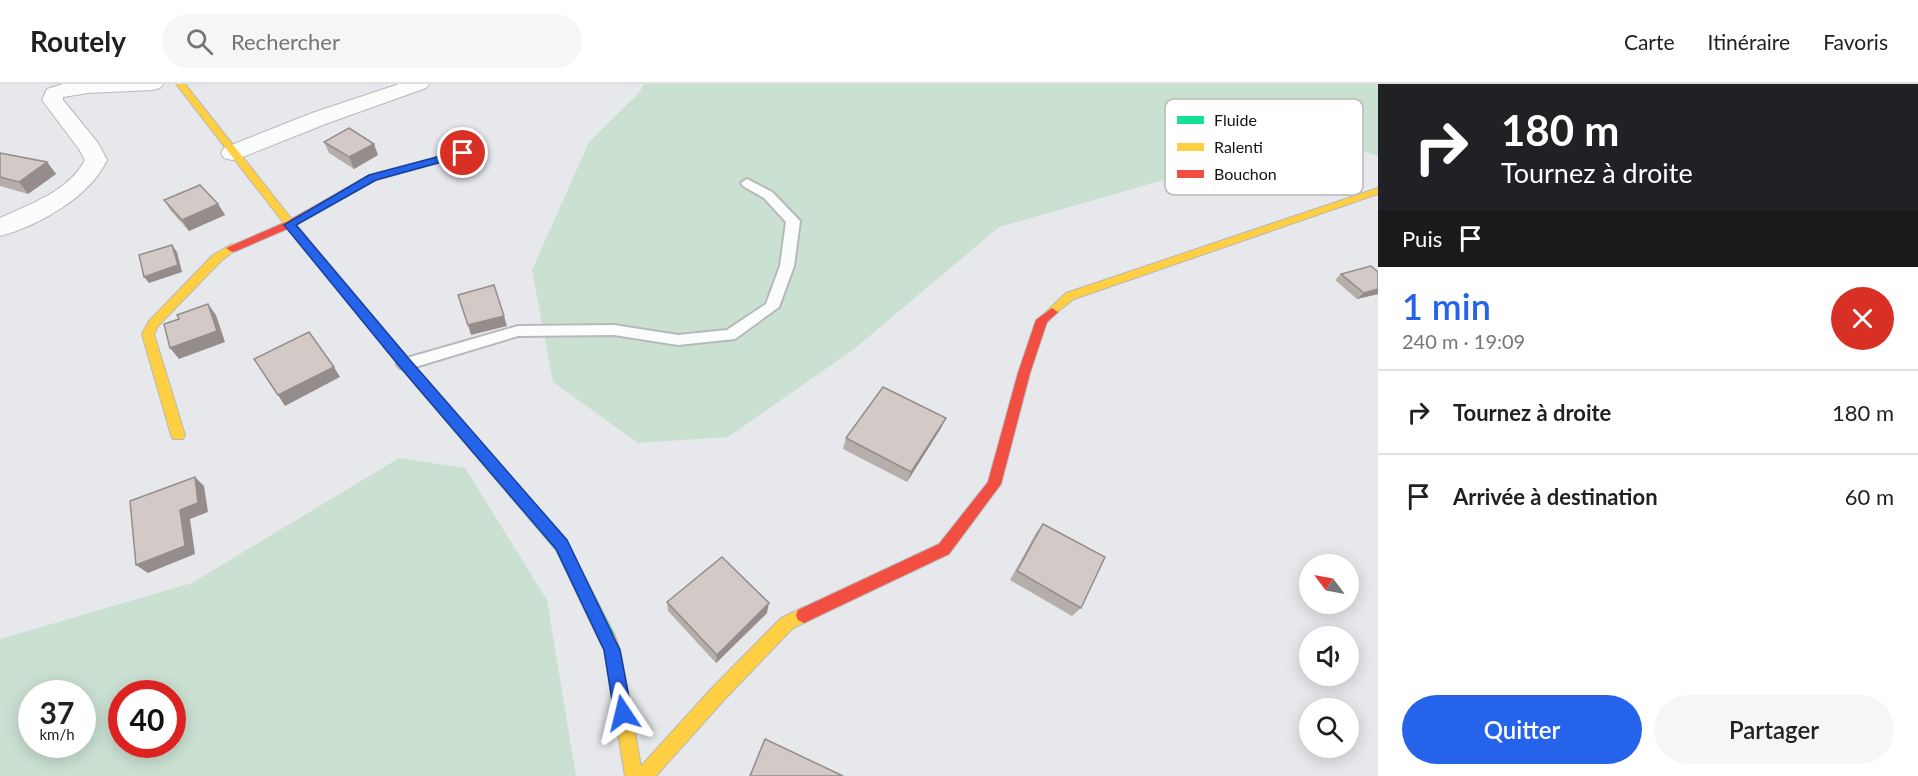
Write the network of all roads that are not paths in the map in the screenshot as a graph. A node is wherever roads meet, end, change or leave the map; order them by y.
1 (153, 84) edge
2 (180, 84) edge
3 (419, 84) edge
4 (232, 153) junction
5 (463, 153) dead end
6 (747, 183) dead end
7 (1378, 191) edge
8 (290, 225) junction
9 (0, 228) edge
10 (405, 364) junction
11 (178, 435) dead end
12 (634, 776) edge
13 (644, 776) edge

1 - 9 street
2 - 4 street
3 - 4 street
4 - 8 street
5 - 8 street
6 - 10 lane
7 - 13 street
8 - 10 street
8 - 11 street
10 - 12 street

